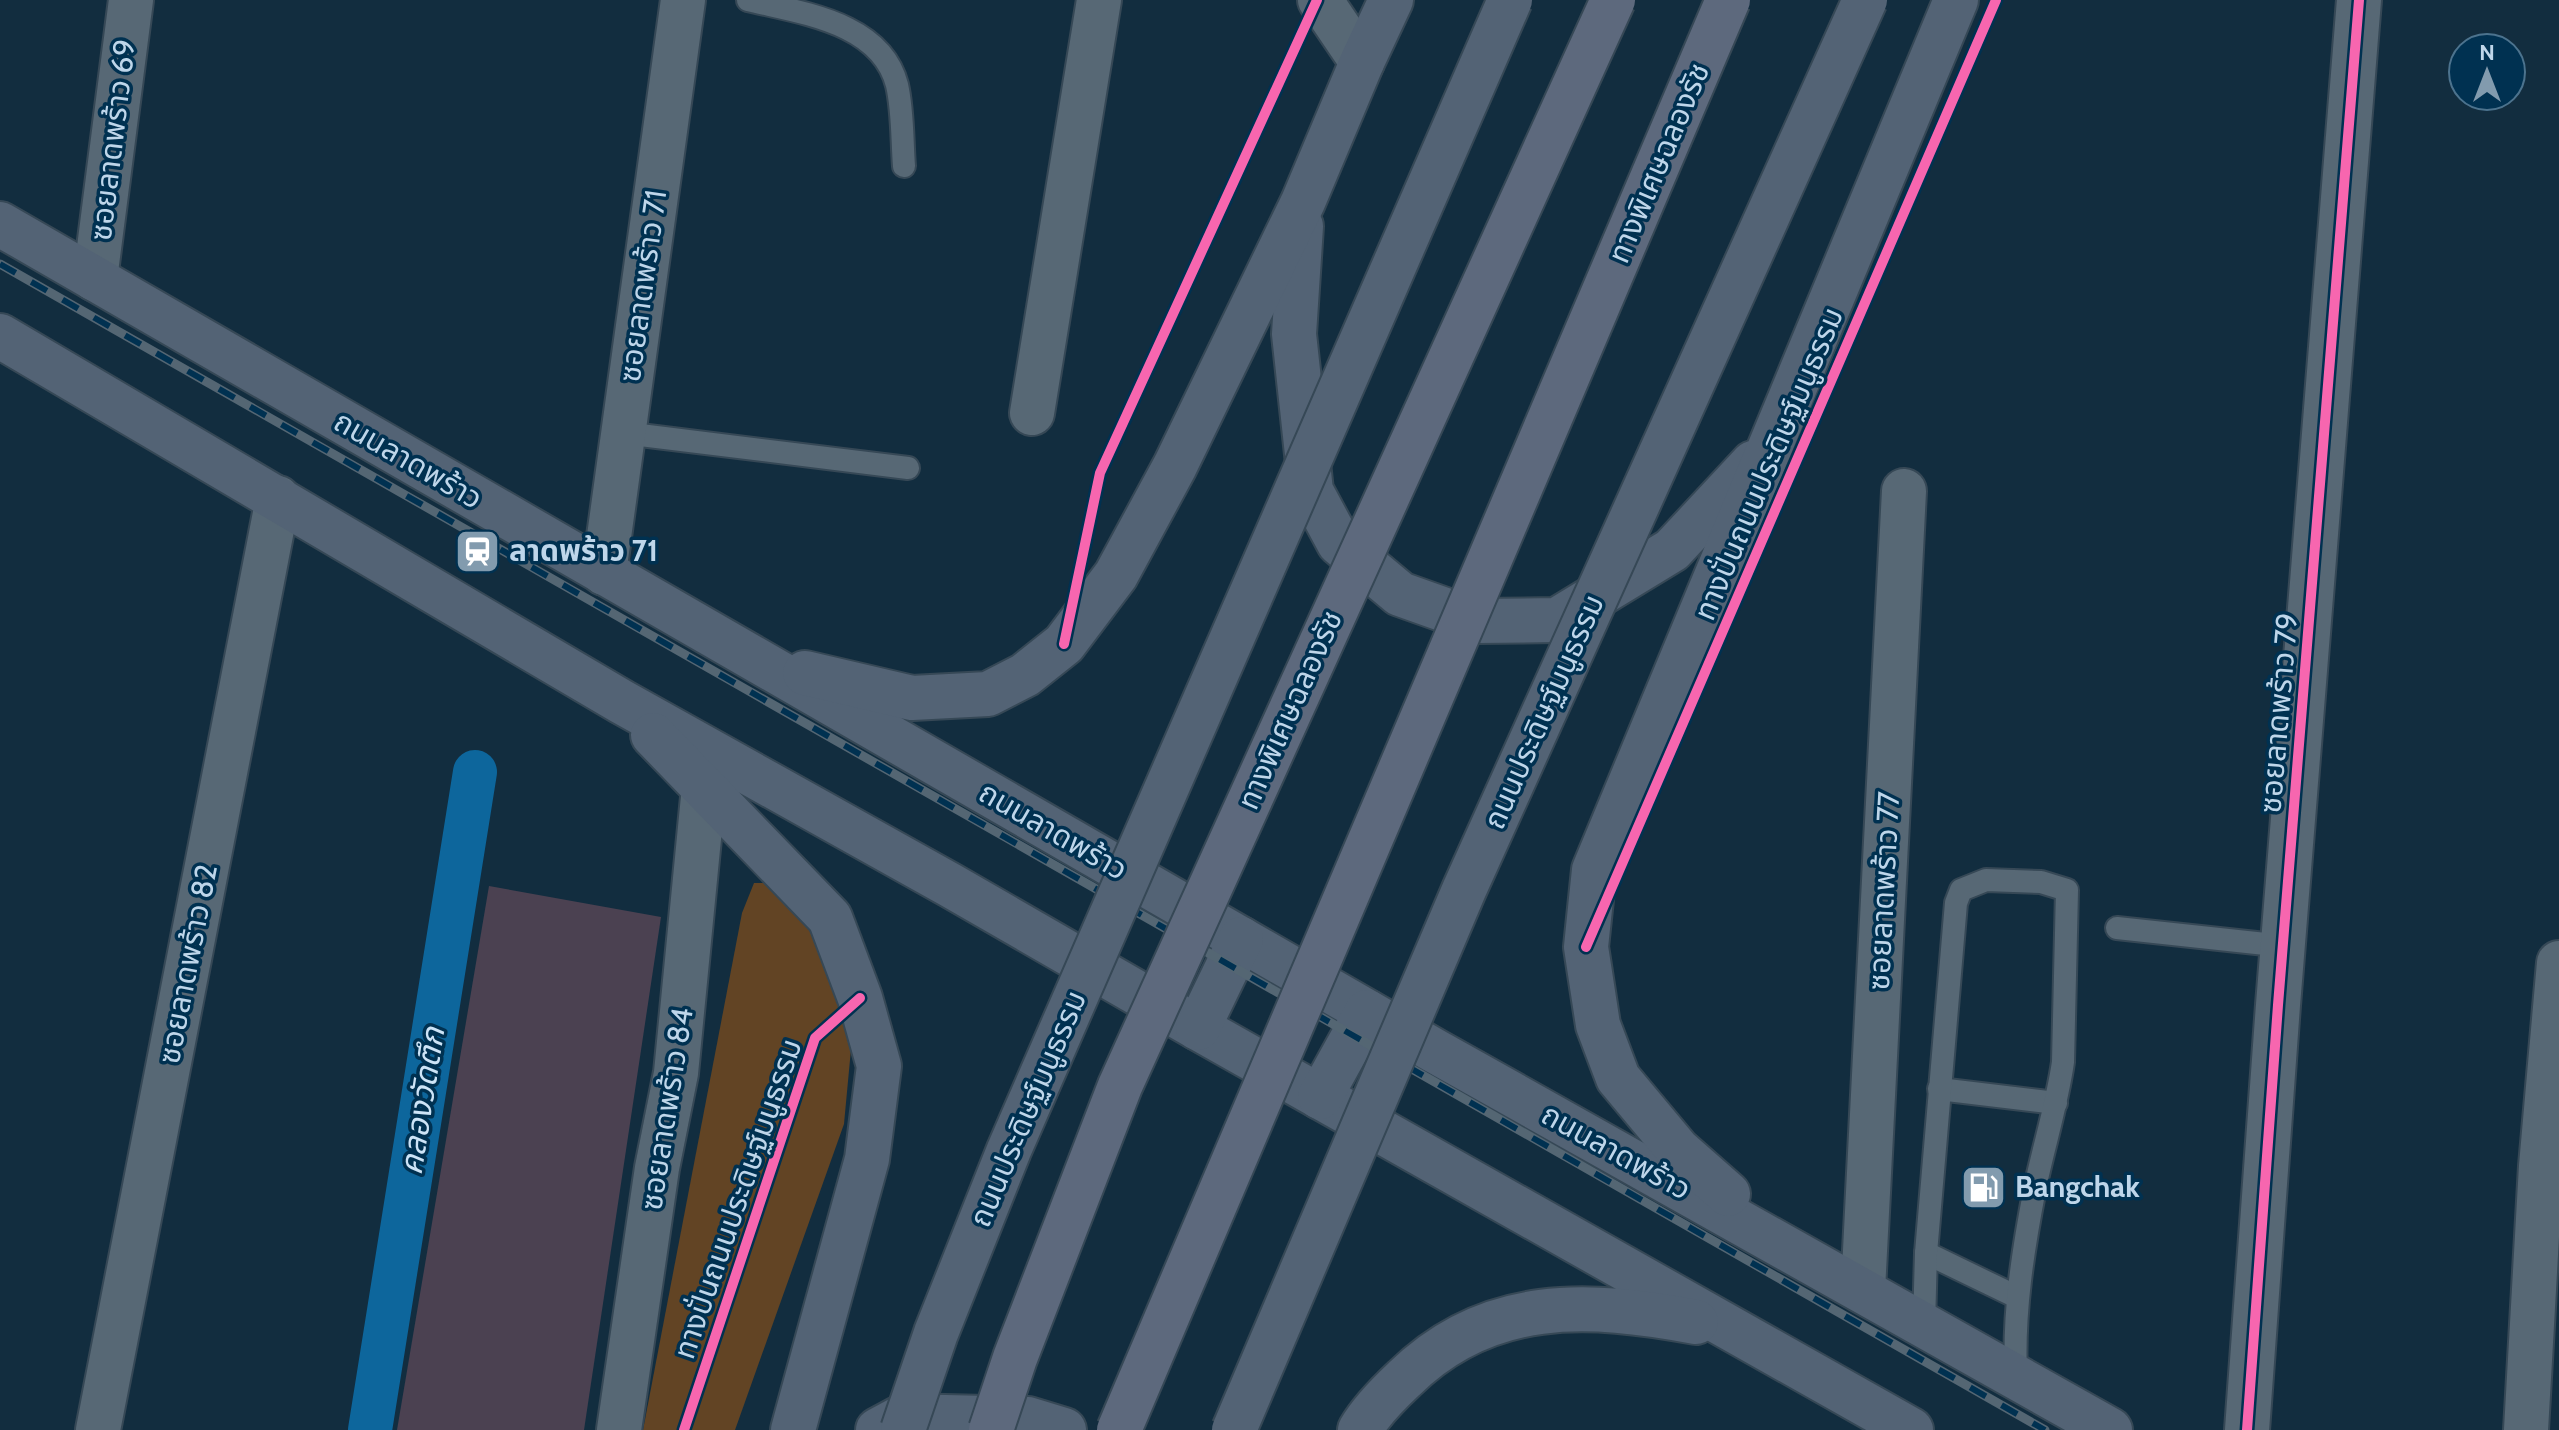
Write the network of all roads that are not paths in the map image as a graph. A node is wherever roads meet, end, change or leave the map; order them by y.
1 (131, 0) edge
2 (683, 0) edge
3 (748, 0) edge
4 (1099, 0) edge
5 (1320, 0) edge
6 (1391, 0) edge
7 (1510, 0) edge
8 (1613, 0) edge
9 (1728, 0) edge
10 (1865, 0) edge
11 (1956, 0) edge
12 (2359, 0) edge
13 (1362, 62) junction
14 (904, 166) dead end
15 (1303, 202) junction
16 (0, 224) edge
17 (95, 279) junction
18 (0, 336) edge
19 (1032, 413) dead end
20 (624, 433) junction
21 (1773, 440) junction
22 (908, 468) dead end
23 (1904, 491) dead end
24 (278, 498) junction
25 (604, 573) junction
26 (701, 628) junction
27 (622, 702) junction
28 (704, 787) junction
29 (2117, 928) dead end
30 (1241, 939) junction
31 (2284, 946) junction
32 (2559, 963) edge
33 (1367, 1012) junction
34 (1198, 1028) junction
35 (1939, 1089) junction
36 (1320, 1097) junction
37 (2056, 1103) junction
38 (1926, 1253) junction
39 (1800, 1256) junction
40 (1863, 1290) junction
41 (2017, 1297) junction
42 (1924, 1324) junction
43 (1730, 1329) junction
44 (2016, 1376) junction
45 (1859, 1416) edge
46 (98, 1430) edge
47 (619, 1430) edge
48 (793, 1430) edge
49 (878, 1430) edge
50 (903, 1430) edge
51 (991, 1430) edge
52 (1064, 1430) edge
53 (1119, 1430) edge
54 (1234, 1430) edge
55 (1360, 1430) edge
56 (1911, 1430) edge
57 (2110, 1430) edge
58 (2247, 1430) edge
59 (2526, 1430) edge

1 - 17 street, ซอยลาดพร้าว 69
2 - 20 street, ซอยลาดพร้าว 71
3 - 14 lane
4 - 19 street
5 - 13 street
6 - 13 main road
7 - 50 main road, ถนนประดิษฐ์มนูธรรม, bridge
8 - 51 highway, ทางพิเศษฉลองรัช, bridge
9 - 53 highway, ทางพิเศษฉลองรัช, bridge
10 - 54 main road, ถนนประดิษฐ์มนูธรรม, bridge
11 - 21 main road
12 - 31 street, ซอยลาดพร้าว 79
13 - 15 main road
15 - 21 main road
15 - 26 main road
16 - 17 main road, ถนนลาดพร้าว
17 - 25 main road, ถนนลาดพร้าว
18 - 24 main road
20 - 22 lane
20 - 25 street, ซอยลาดพร้าว 71
21 - 39 main road
23 - 40 street, ซอยลาดพร้าว 77
24 - 27 main road
24 - 46 street, ซอยลาดพร้าว 82
25 - 26 main road, ถนนลาดพร้าว
26 - 30 main road, ถนนลาดพร้าว
27 - 28 main road
27 - 34 main road
28 - 47 street, ซอยลาดพร้าว 84
28 - 48 main road
29 - 31 lane
30 - 33 main road, ถนนลาดพร้าว
30 - 34 main road
31 - 58 street, ซอยลาดพร้าว 79
32 - 59 street
33 - 36 main road
33 - 39 main road, ถนนลาดพร้าว
34 - 36 main road
35 - 37 lane
35 - 37 lane
35 - 38 lane
36 - 43 main road
37 - 41 lane
38 - 41 lane
38 - 42 lane
39 - 40 main road, ถนนลาดพร้าว
40 - 42 main road, ถนนลาดพร้าว
41 - 44 lane
42 - 44 main road, ถนนลาดพร้าว
43 - 45 main road
43 - 55 main road
44 - 57 main road, ถนนลาดพร้าว
45 - 56 main road
49 - 52 main road

